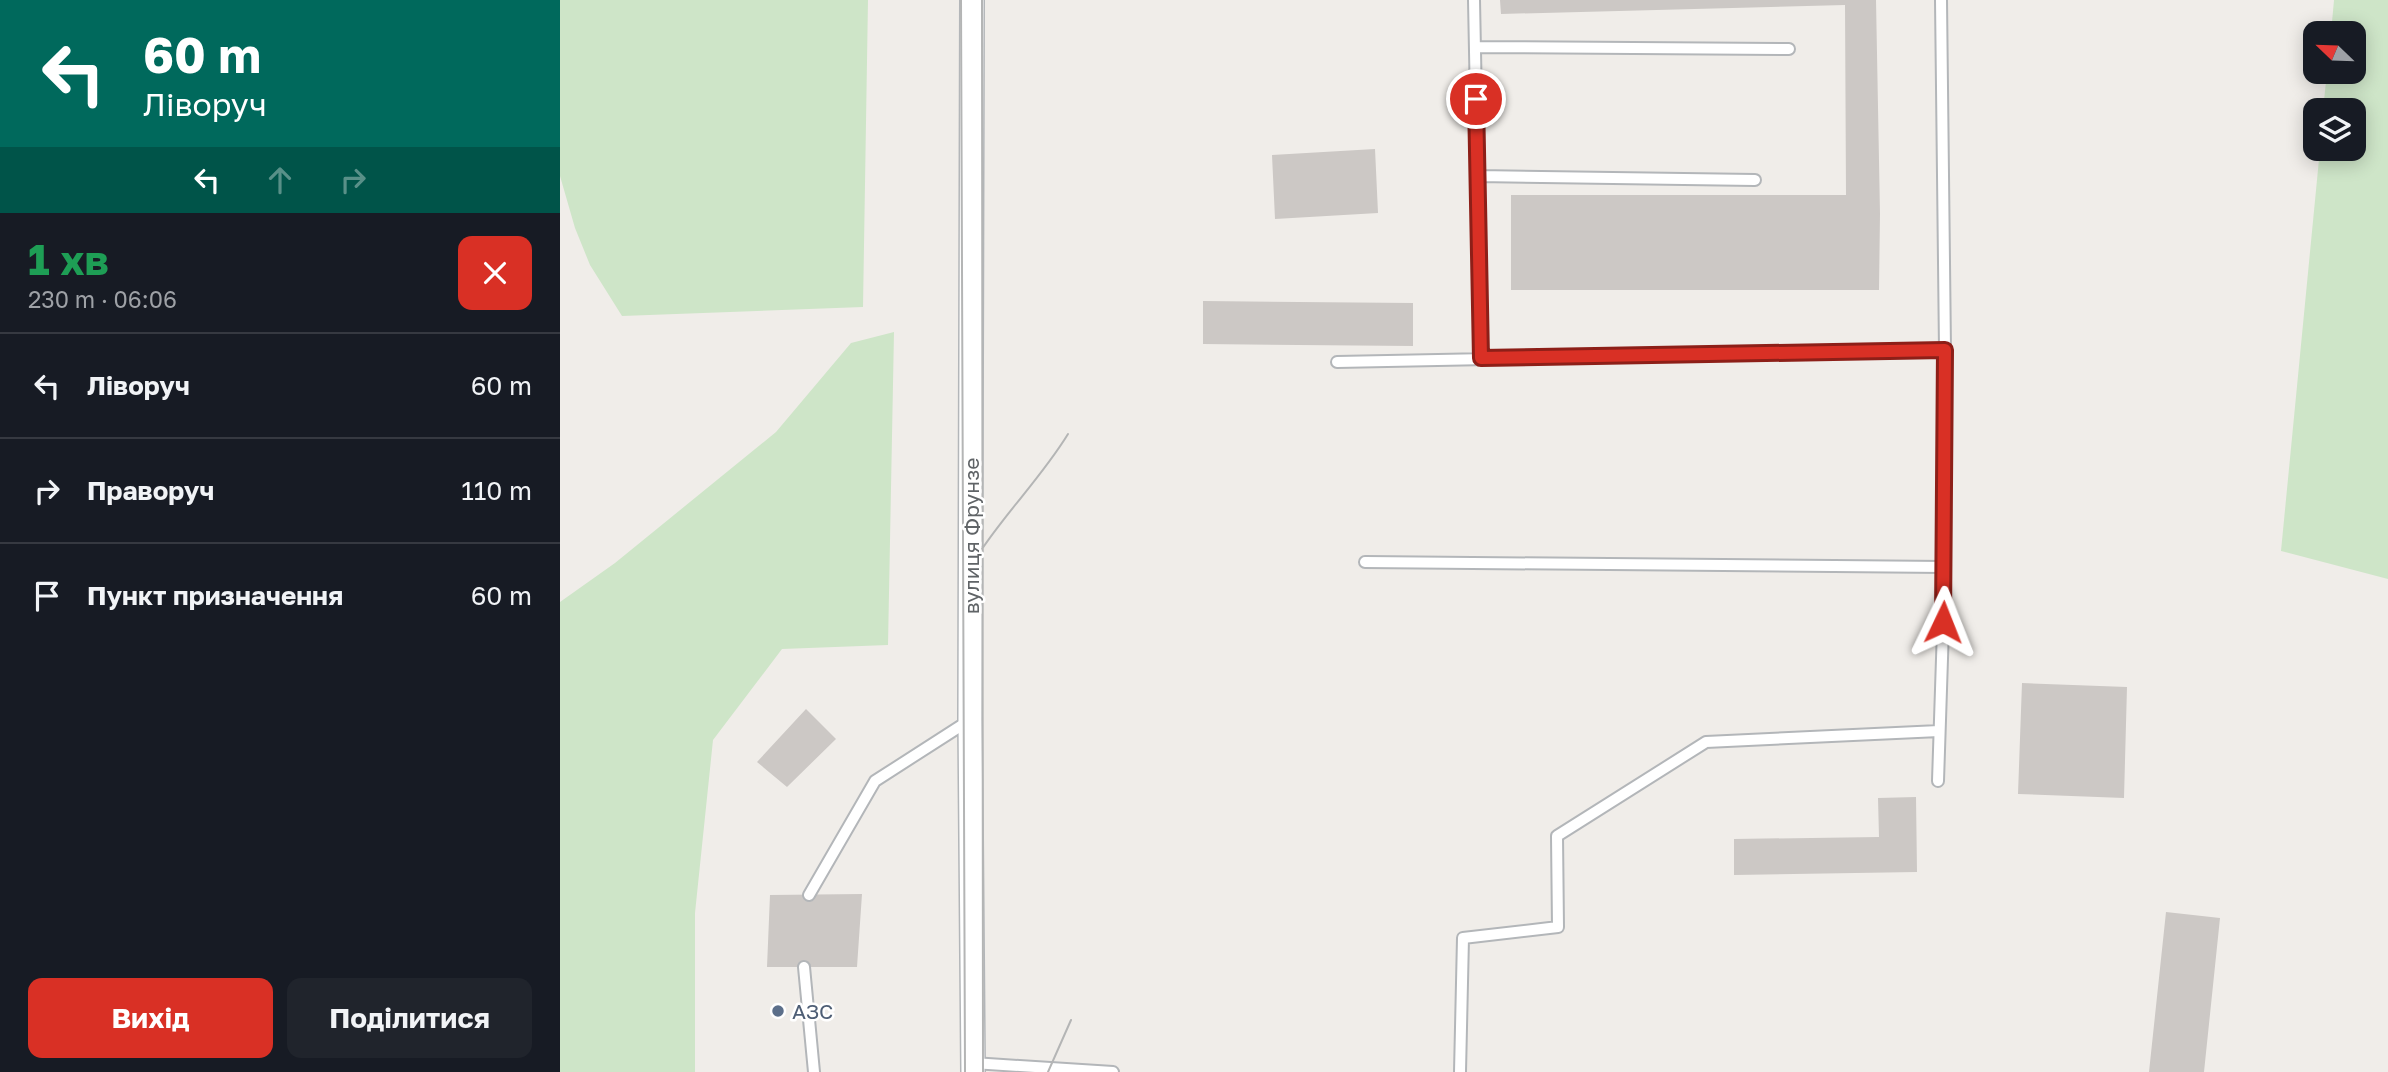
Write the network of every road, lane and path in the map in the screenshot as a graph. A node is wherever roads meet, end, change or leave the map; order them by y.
1 (972, 0) edge
2 (1474, 0) edge
3 (1941, 0) edge
4 (1475, 47) junction
5 (1789, 49) dead end
6 (1478, 176) junction
7 (1755, 180) dead end
8 (1945, 350) junction
9 (1481, 358) junction
10 (1337, 362) dead end
11 (1365, 562) dead end
12 (1945, 567) junction
13 (970, 720) junction
14 (1939, 732) junction
15 (1938, 781) dead end
16 (809, 895) dead end
17 (804, 967) dead end
18 (973, 1068) edge
19 (814, 1072) edge
20 (1113, 1072) edge
21 (1460, 1072) edge

1 - 13 street, вулиця Фрунзе
2 - 4 lane
3 - 8 lane
4 - 5 lane
4 - 6 lane
6 - 7 lane
6 - 9 lane
8 - 9 lane
8 - 12 lane
9 - 10 lane
11 - 12 lane
12 - 14 lane
13 - 16 lane
13 - 18 street, вулиця Фрунзе
14 - 15 lane
14 - 21 lane
17 - 19 lane
18 - 20 lane

